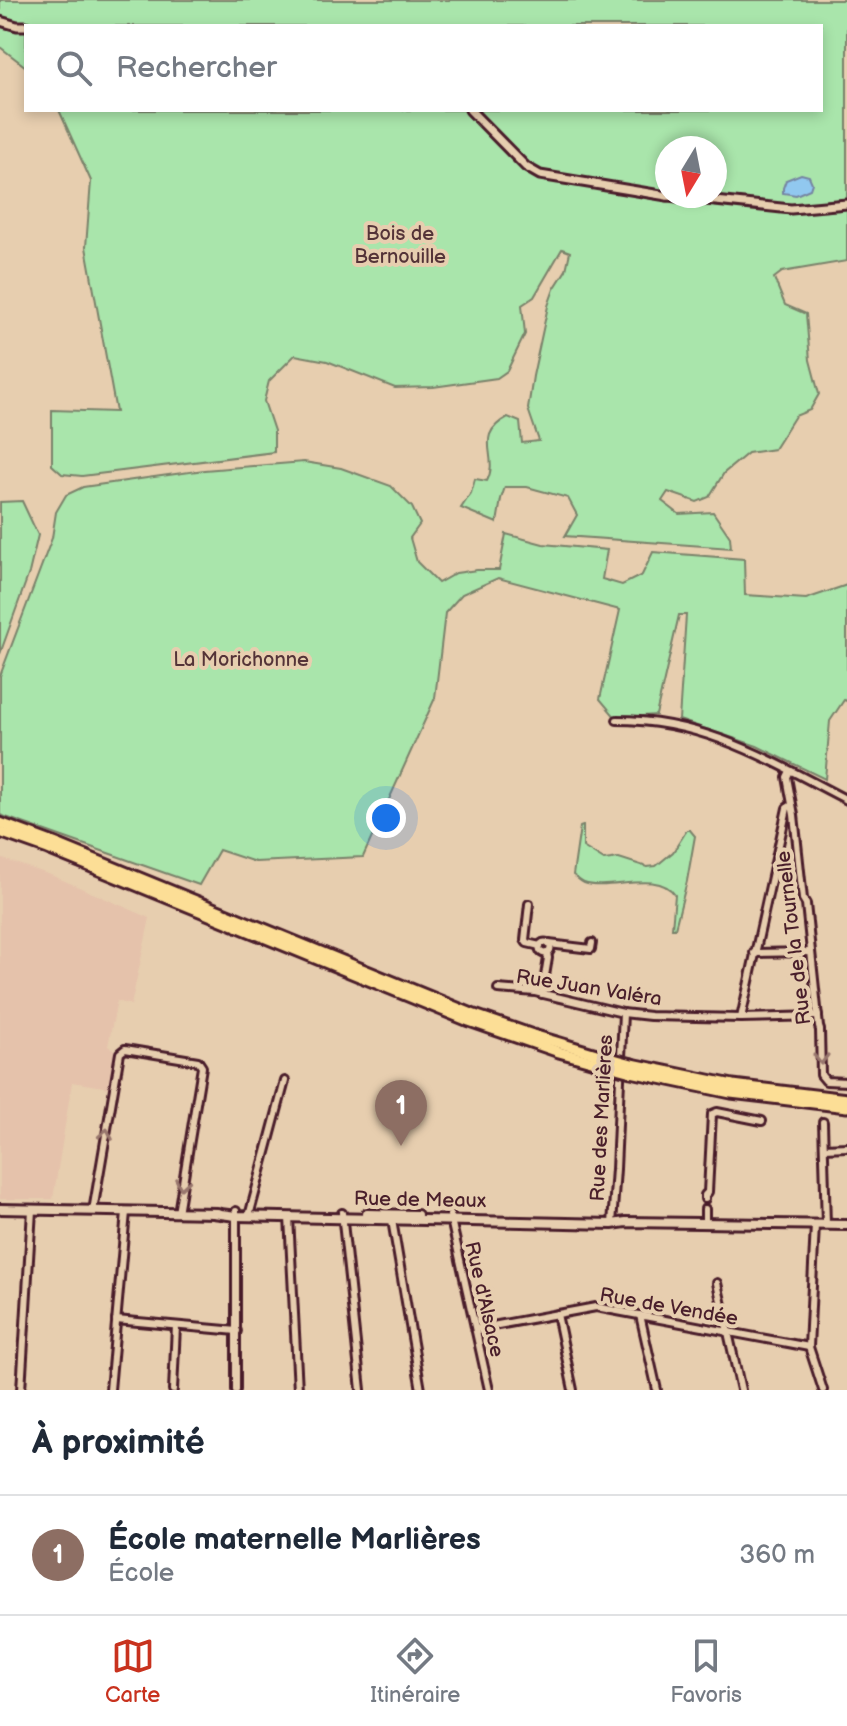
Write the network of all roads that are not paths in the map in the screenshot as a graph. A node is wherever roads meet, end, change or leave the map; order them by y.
1 (0, 21) edge
2 (24, 26) edge
3 (472, 112) edge
4 (655, 194) edge
5 (727, 202) edge
6 (847, 204) edge
7 (617, 720) dead end
8 (790, 771) junction
9 (847, 800) edge
10 (792, 805) junction
11 (0, 823) edge
12 (0, 832) edge
13 (529, 904) dead end
14 (592, 943) dead end
15 (549, 944) junction
16 (540, 946) junction
17 (811, 952) junction
18 (547, 953) junction
19 (754, 953) junction
20 (498, 989) dead end
21 (542, 994) junction
22 (623, 1013) junction
23 (818, 1016) junction
24 (741, 1018) junction
25 (610, 1062) junction
26 (631, 1068) junction
27 (285, 1081) dead end
28 (847, 1082) edge
29 (847, 1099) edge
30 (847, 1107) edge
31 (762, 1121) dead end
32 (823, 1122) dead end
33 (847, 1147) edge
34 (824, 1148) junction
35 (705, 1199) dead end
36 (0, 1209) edge
37 (705, 1209) dead end
38 (32, 1210) junction
39 (93, 1211) junction
40 (126, 1212) junction
41 (178, 1213) junction
42 (236, 1214) junction
43 (250, 1214) junction
44 (342, 1216) junction
45 (289, 1217) junction
46 (450, 1218) junction
47 (493, 1219) junction
48 (392, 1220) junction
49 (612, 1221) junction
50 (705, 1223) junction
51 (815, 1225) junction
52 (826, 1225) junction
53 (847, 1225) edge
54 (717, 1283) dead end
55 (557, 1314) junction
56 (640, 1315) junction
57 (116, 1320) junction
58 (176, 1326) junction
59 (476, 1329) junction
60 (237, 1331) junction
61 (728, 1332) junction
62 (809, 1347) junction
63 (21, 1390) edge
64 (110, 1390) edge
65 (173, 1390) edge
66 (236, 1390) edge
67 (298, 1390) edge
68 (361, 1390) edge
69 (421, 1390) edge
70 (489, 1390) edge
71 (573, 1390) edge
72 (657, 1390) edge
73 (741, 1390) edge
74 (823, 1390) edge

1 - 2 street
3 - 4 street
5 - 6 street
7 - 8 street
8 - 9 street
8 - 10 street, Rue de la Tournelle
10 - 17 street, Rue de la Tournelle
10 - 19 street
11 - 25 highway
12 - 25 highway
13 - 16 street
14 - 15 street
15 - 16 street
15 - 18 street
16 - 18 street
17 - 19 street
17 - 23 street, Rue de la Tournelle
18 - 21 street
19 - 24 street
20 - 21 street, Rue Juan Valéra
21 - 22 street, Rue Juan Valéra
22 - 24 street, Rue Juan Valéra
22 - 49 street, Rue des Marlières
23 - 24 street, Rue Juan Valéra
23 -> 28 street, Rue de la Tournelle
25 - 26 highway, bridge
26 - 29 highway
26 - 30 highway
27 - 43 street
31 - 35 street
32 - 34 street
33 - 34 street
34 - 52 street
36 - 38 main road, Rue de Meaux
37 - 50 street
38 - 39 main road, Rue de Meaux
38 - 63 street
39 - 40 main road, Rue de Meaux
39 -> 41 street
40 - 41 main road, Rue de Meaux
40 - 57 street
41 - 42 main road, Rue de Meaux
42 - 43 main road, Rue de Meaux
42 - 60 street
43 - 44 main road, Rue de Meaux
43 - 45 main road, Rue de Meaux
44 - 45 main road, Rue de Meaux
44 - 46 main road, Rue de Meaux
44 - 48 main road, Rue de Meaux
44 - 68 street
45 - 67 street
46 - 47 main road, Rue de Meaux
46 - 47 main road, Rue de Meaux
46 - 48 main road, Rue de Meaux
46 - 59 street, Rue d'Alsace
47 - 49 main road, Rue de Meaux
48 - 69 street
49 - 50 main road, Rue de Meaux
50 - 51 main road, Rue de Meaux
51 - 52 main road, Rue de Meaux
51 - 62 street
52 - 53 main road, Rue de Meaux
54 - 61 street
55 - 56 street, Rue de Vendée
55 - 59 street, Rue de Vendée
55 - 71 street
56 - 61 street, Rue de Vendée
56 - 72 street
57 - 58 street
57 - 64 street
58 - 60 street
58 - 65 street
59 - 70 street, Rue d'Alsace
60 - 66 street
61 - 62 street, Rue de Vendée
61 - 73 street
62 - 74 street

